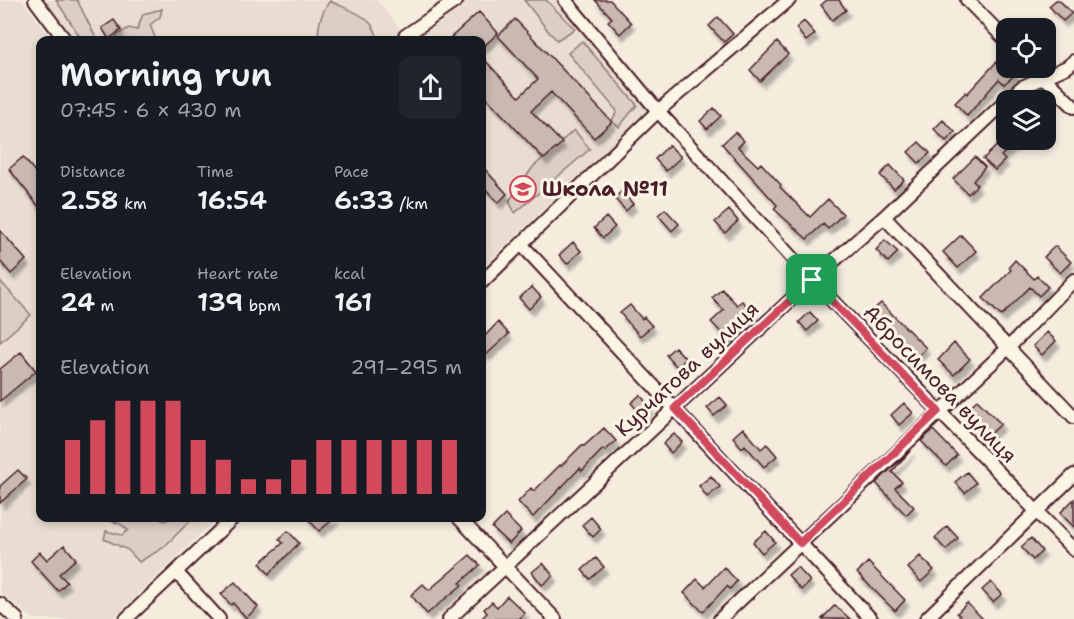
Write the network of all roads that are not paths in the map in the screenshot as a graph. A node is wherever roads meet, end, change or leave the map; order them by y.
1 (35, 0) edge
2 (457, 0) edge
3 (565, 0) edge
4 (789, 0) edge
5 (967, 0) edge
6 (996, 30) edge
7 (62, 36) edge
8 (405, 36) dead end
9 (1074, 61) edge
10 (1056, 72) edge
11 (1045, 78) joint
12 (1019, 90) edge
13 (1074, 107) edge
14 (658, 111) junction
15 (996, 111) edge
16 (884, 217) junction
17 (521, 244) junction
18 (486, 278) edge
19 (812, 280) junction
20 (1074, 280) edge
21 (1009, 347) junction
22 (675, 408) junction
23 (938, 411) junction
24 (1074, 417) edge
25 (1074, 475) edge
26 (1037, 511) junction
27 (229, 522) edge
28 (463, 522) edge
29 (800, 543) junction
30 (1074, 550) edge
31 (505, 566) junction
32 (176, 572) junction
33 (0, 604) edge
34 (17, 619) edge
35 (126, 619) edge
36 (219, 619) edge
37 (449, 619) edge
38 (555, 619) edge
39 (720, 619) edge
40 (871, 619) edge
41 (926, 619) edge

1 - 7 street
2 - 8 street
3 - 14 street, Абросимова вулиця
4 - 14 street
5 - 6 street
9 - 10 street, Курчатова вулиця
11 - 12 street, Курчатова вулиця
11 - 13 street
14 - 17 street
14 - 19 street, Абросимова вулиця
15 - 16 street, Курчатова вулиця
16 - 19 street, Курчатова вулиця
16 - 21 street
17 - 18 street
17 - 22 street
19 - 22 street, Курчатова вулиця
19 - 23 street, Абросимова вулиця
20 - 21 street
21 - 23 street
21 - 24 street
22 - 29 street
22 - 31 street, Курчатова вулиця
23 - 26 street, Абросимова вулиця
23 - 29 street
25 - 26 street
26 - 30 street, Абросимова вулиця
26 - 41 street
27 - 32 street
28 - 31 street
29 - 39 street
29 - 40 street
31 - 37 street, Курчатова вулиця
31 - 38 street
32 - 35 street
32 - 36 street
33 - 34 street

